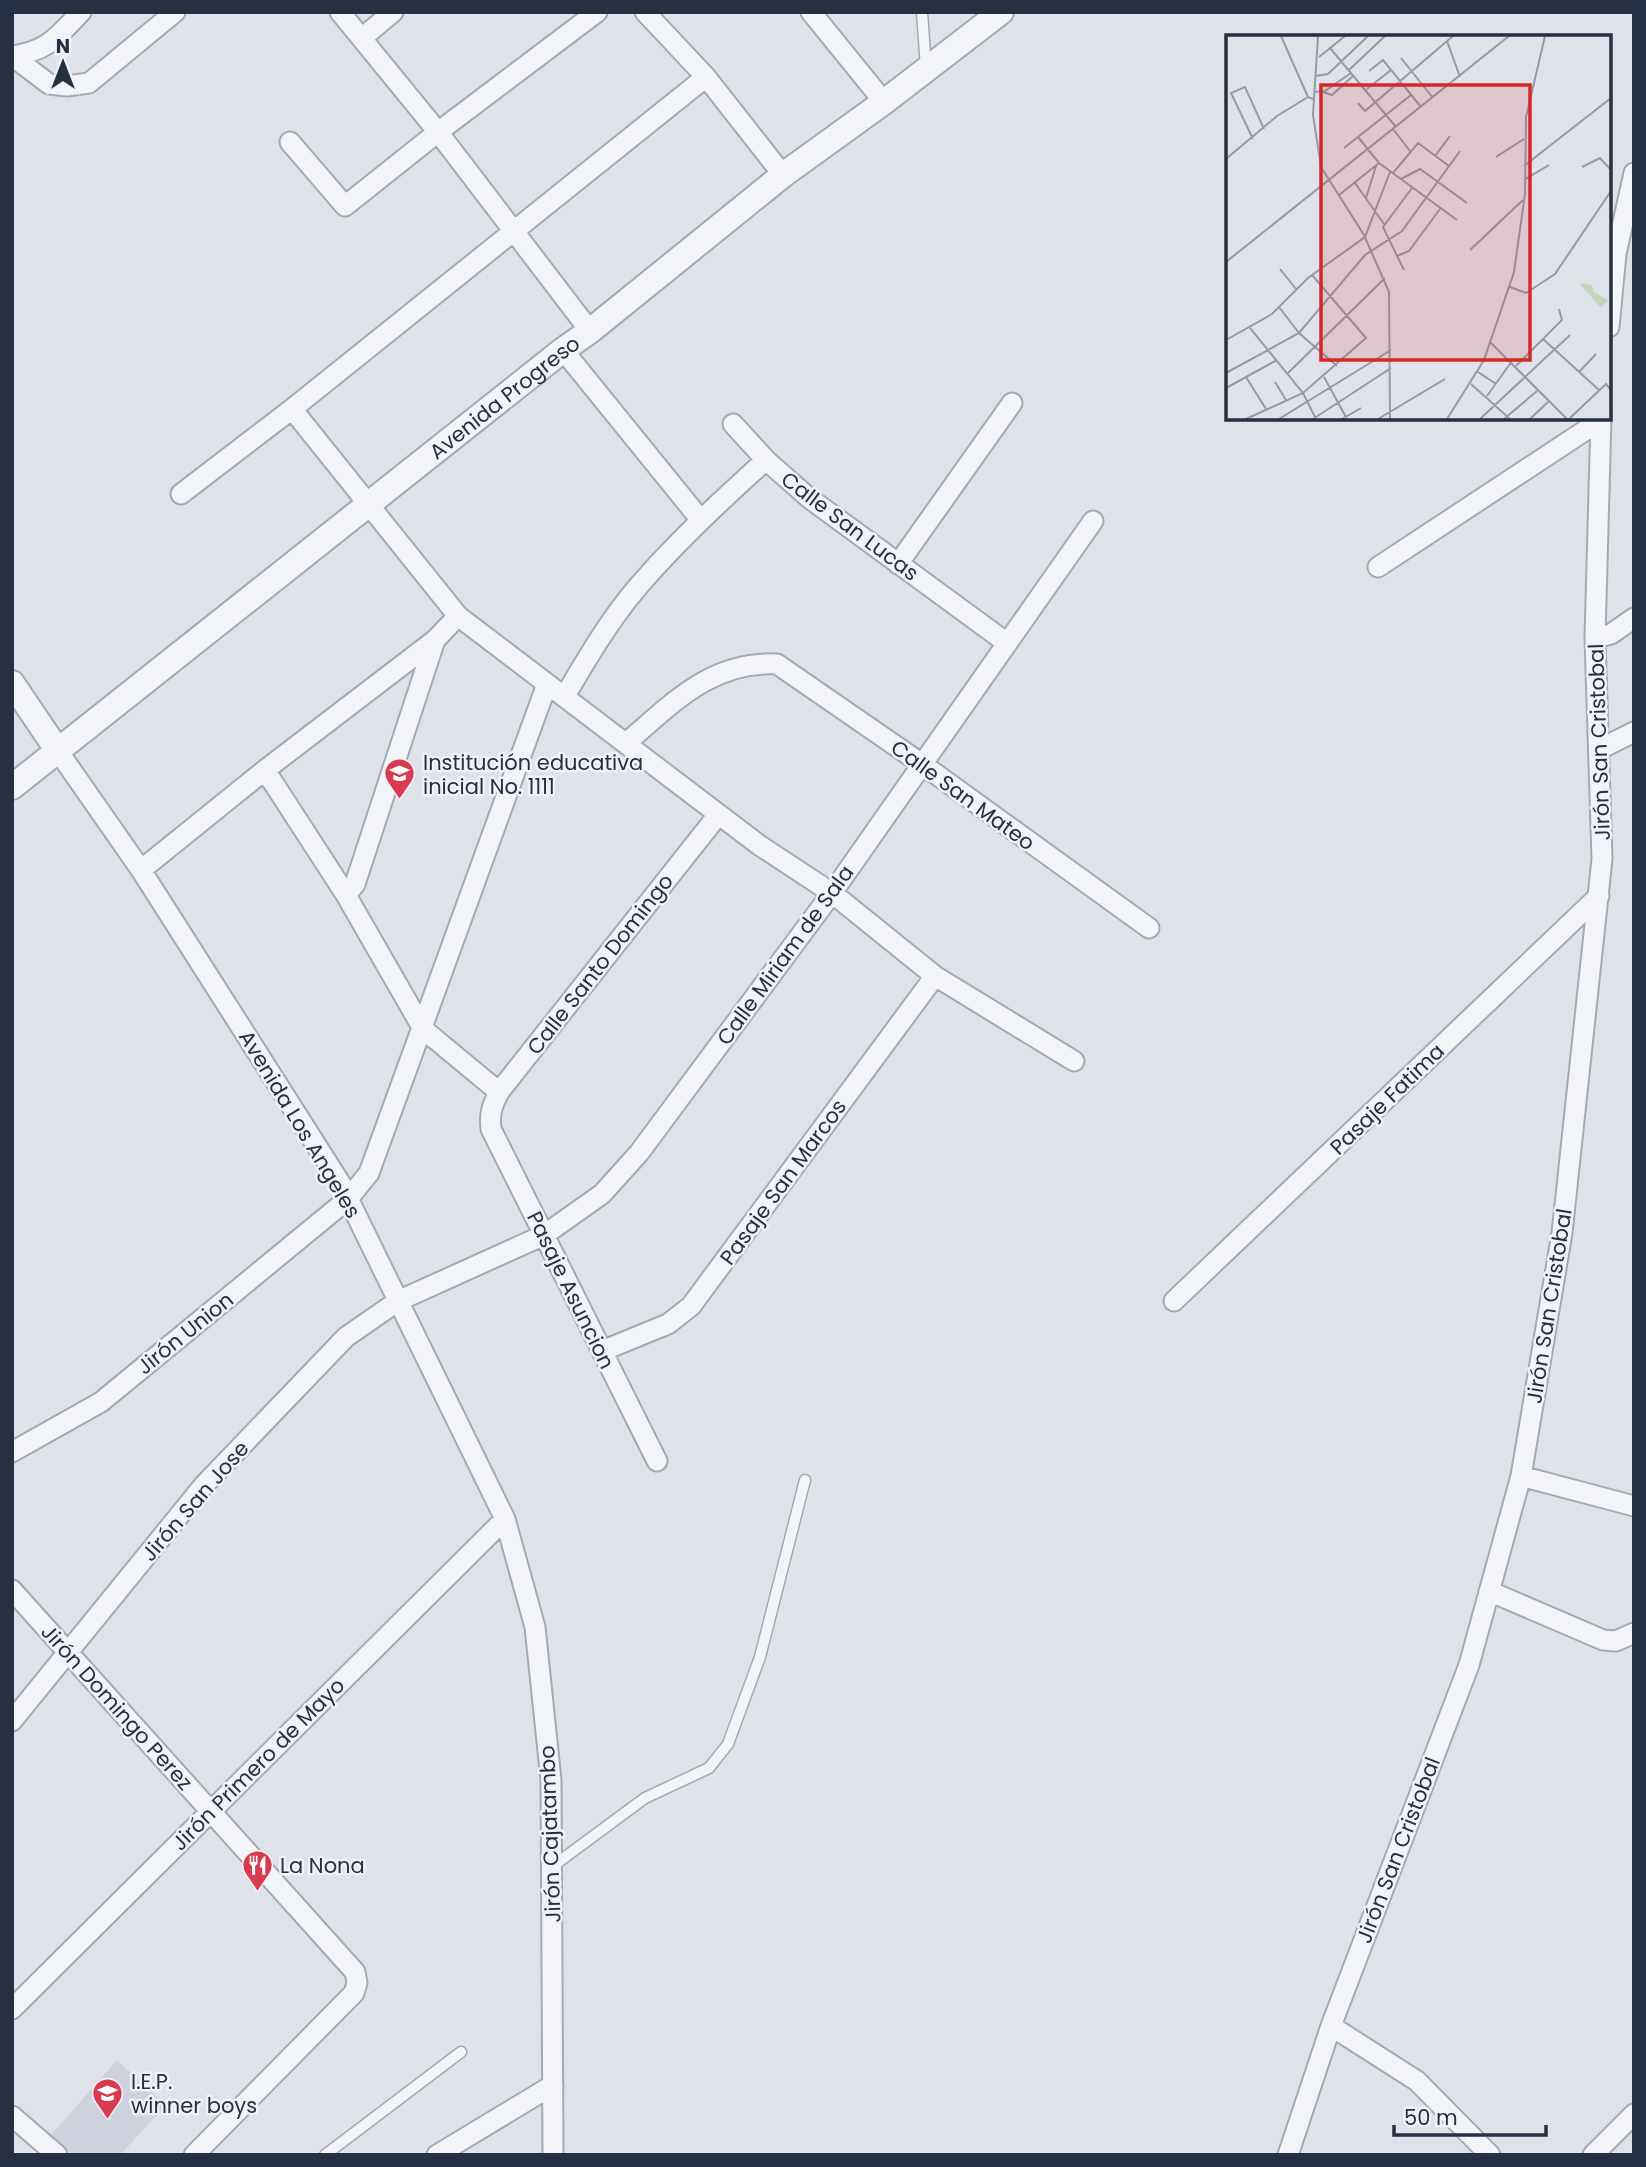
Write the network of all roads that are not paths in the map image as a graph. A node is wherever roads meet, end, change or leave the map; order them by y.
1 (81, 12) edge
2 (175, 12) edge
3 (340, 12) edge
4 (393, 12) edge
5 (597, 12) edge
6 (645, 12) edge
7 (811, 12) edge
8 (922, 12) edge
9 (1001, 12) edge
10 (362, 38) junction
11 (12, 56) edge
12 (926, 69) junction
13 (706, 77) junction
14 (884, 102) junction
15 (438, 132) junction
16 (290, 142) dead end
17 (1634, 173) edge
18 (783, 175) junction
19 (514, 230) junction
20 (1611, 306) edge
21 (590, 331) junction
22 (563, 350) junction
23 (1012, 402) dead end
24 (292, 409) junction
25 (1599, 420) edge
26 (1601, 420) edge
27 (733, 424) dead end
28 (765, 460) junction
29 (181, 494) dead end
30 (369, 505) junction
31 (700, 519) junction
32 (1093, 521) dead end
33 (898, 564) junction
34 (1377, 567) dead end
35 (458, 616) junction
36 (1634, 618) edge
37 (1595, 638) junction
38 (435, 640) junction
39 (1007, 643) junction
40 (12, 683) edge
41 (547, 684) junction
42 (565, 696) junction
43 (1634, 732) edge
44 (626, 743) junction
45 (1600, 749) junction
46 (58, 751) junction
47 (922, 764) junction
48 (265, 770) junction
49 (12, 787) edge
50 (718, 815) junction
51 (141, 870) junction
52 (832, 893) junction
53 (346, 895) junction
54 (1600, 896) junction
55 (1149, 928) dead end
56 (935, 976) junction
57 (423, 1029) junction
58 (1074, 1061) dead end
59 (499, 1092) junction
60 (489, 1117) joint
61 (348, 1199) junction
62 (544, 1235) junction
63 (398, 1301) junction
64 (1174, 1301) dead end
65 (602, 1351) junction
66 (12, 1452) edge
67 (657, 1461) dead end
68 (1521, 1476) junction
69 (805, 1480) dead end
70 (1634, 1506) edge
71 (505, 1519) junction
72 (12, 1590) edge
73 (1489, 1591) junction
74 (1634, 1633) edge
75 (68, 1651) junction
76 (12, 1721) edge
77 (210, 1812) junction
78 (553, 1867) junction
79 (12, 2009) edge
80 (1331, 2026) junction
81 (460, 2052) dead end
82 (553, 2085) junction
83 (1634, 2114) edge
84 (12, 2116) edge
85 (57, 2155) edge
86 (194, 2155) edge
87 (325, 2155) edge
88 (437, 2155) edge
89 (553, 2155) edge
90 (1288, 2155) edge
91 (1490, 2155) edge
92 (1593, 2155) edge

1 - 11 street
2 - 11 street
3 - 10 street
4 - 10 street
5 - 15 street
6 - 13 street
7 - 14 street
8 - 12 lane
9 - 12 street, Avenida Progreso
10 - 15 street
12 - 14 street, Avenida Progreso
13 - 18 street
13 - 19 street
14 - 18 street, Avenida Progreso
15 - 16 street
15 - 19 street
17 - 20 street
18 - 21 street, Avenida Progreso
19 - 21 street
19 - 24 street
21 - 22 street, Avenida Progreso
22 - 30 street, Avenida Progreso
22 - 31 street
23 - 33 street
24 - 29 street
24 - 30 street
25 - 34 street
26 - 37 street, Jirón San Cristobal
27 - 28 street
28 - 31 street, Calle San Lucas
28 - 33 street, Calle San Lucas
30 - 35 street
30 - 46 street, Avenida Progreso
31 - 42 street, Calle San Lucas
32 - 39 street, Calle Miriam de Sala
33 - 39 street, Calle San Lucas
35 - 38 street
35 - 41 street
36 - 37 street
37 - 45 street, Jirón San Cristobal
38 - 48 street
38 - 53 street
39 - 47 street, Calle Miriam de Sala
40 - 46 street
41 - 42 street
41 - 57 street, Jirón Union
42 - 44 street
43 - 45 street
44 - 47 street, Calle San Mateo
44 - 50 street
45 - 54 street, Jirón San Cristobal
46 - 49 street, Avenida Progreso
46 - 51 street, Avenida Los Angeles
47 - 52 street, Calle Miriam de Sala
47 - 55 street, Calle San Mateo
48 - 51 street
48 - 53 street
50 - 52 street
50 - 59 street, Calle Santo Domingo
51 - 61 street, Avenida Los Angeles
52 - 56 street
52 - 62 street, Calle Miriam de Sala
53 - 57 street
54 - 64 street, Pasaje Fatima
54 - 68 street, Jirón San Cristobal
56 - 58 street
56 - 65 street, Pasaje San Marcos
57 - 59 street
57 - 61 street, Jirón Union
59 - 60 street, Calle Santo Domingo
60 - 62 street, Pasaje Asuncion
61 - 63 street, Avenida Los Angeles
61 - 66 street, Jirón Union
62 - 63 street, Calle Miriam de Sala
62 - 65 street, Pasaje Asuncion
63 - 71 street, Avenida Los Angeles
63 - 75 street, Jirón San Jose
65 - 67 street, Pasaje Asuncion
68 - 70 street
68 - 73 street, Jirón San Cristobal
69 - 78 lane
71 - 77 street, Jirón Primero de Mayo
71 - 78 street, Jirón Cajatambo
72 - 75 street, Jirón Domingo Perez
73 - 74 street
73 - 80 street, Jirón San Cristobal
75 - 76 street, Jirón San Jose
75 - 77 street, Jirón Domingo Perez
77 - 79 street, Jirón Primero de Mayo
77 - 86 street, Jirón Domingo Perez
78 - 82 street, Jirón Cajatambo
80 - 90 street, Jirón San Cristobal
80 - 91 street
81 - 87 lane
82 - 88 street
82 - 89 street, Jirón Cajatambo
83 - 92 street
84 - 85 street

